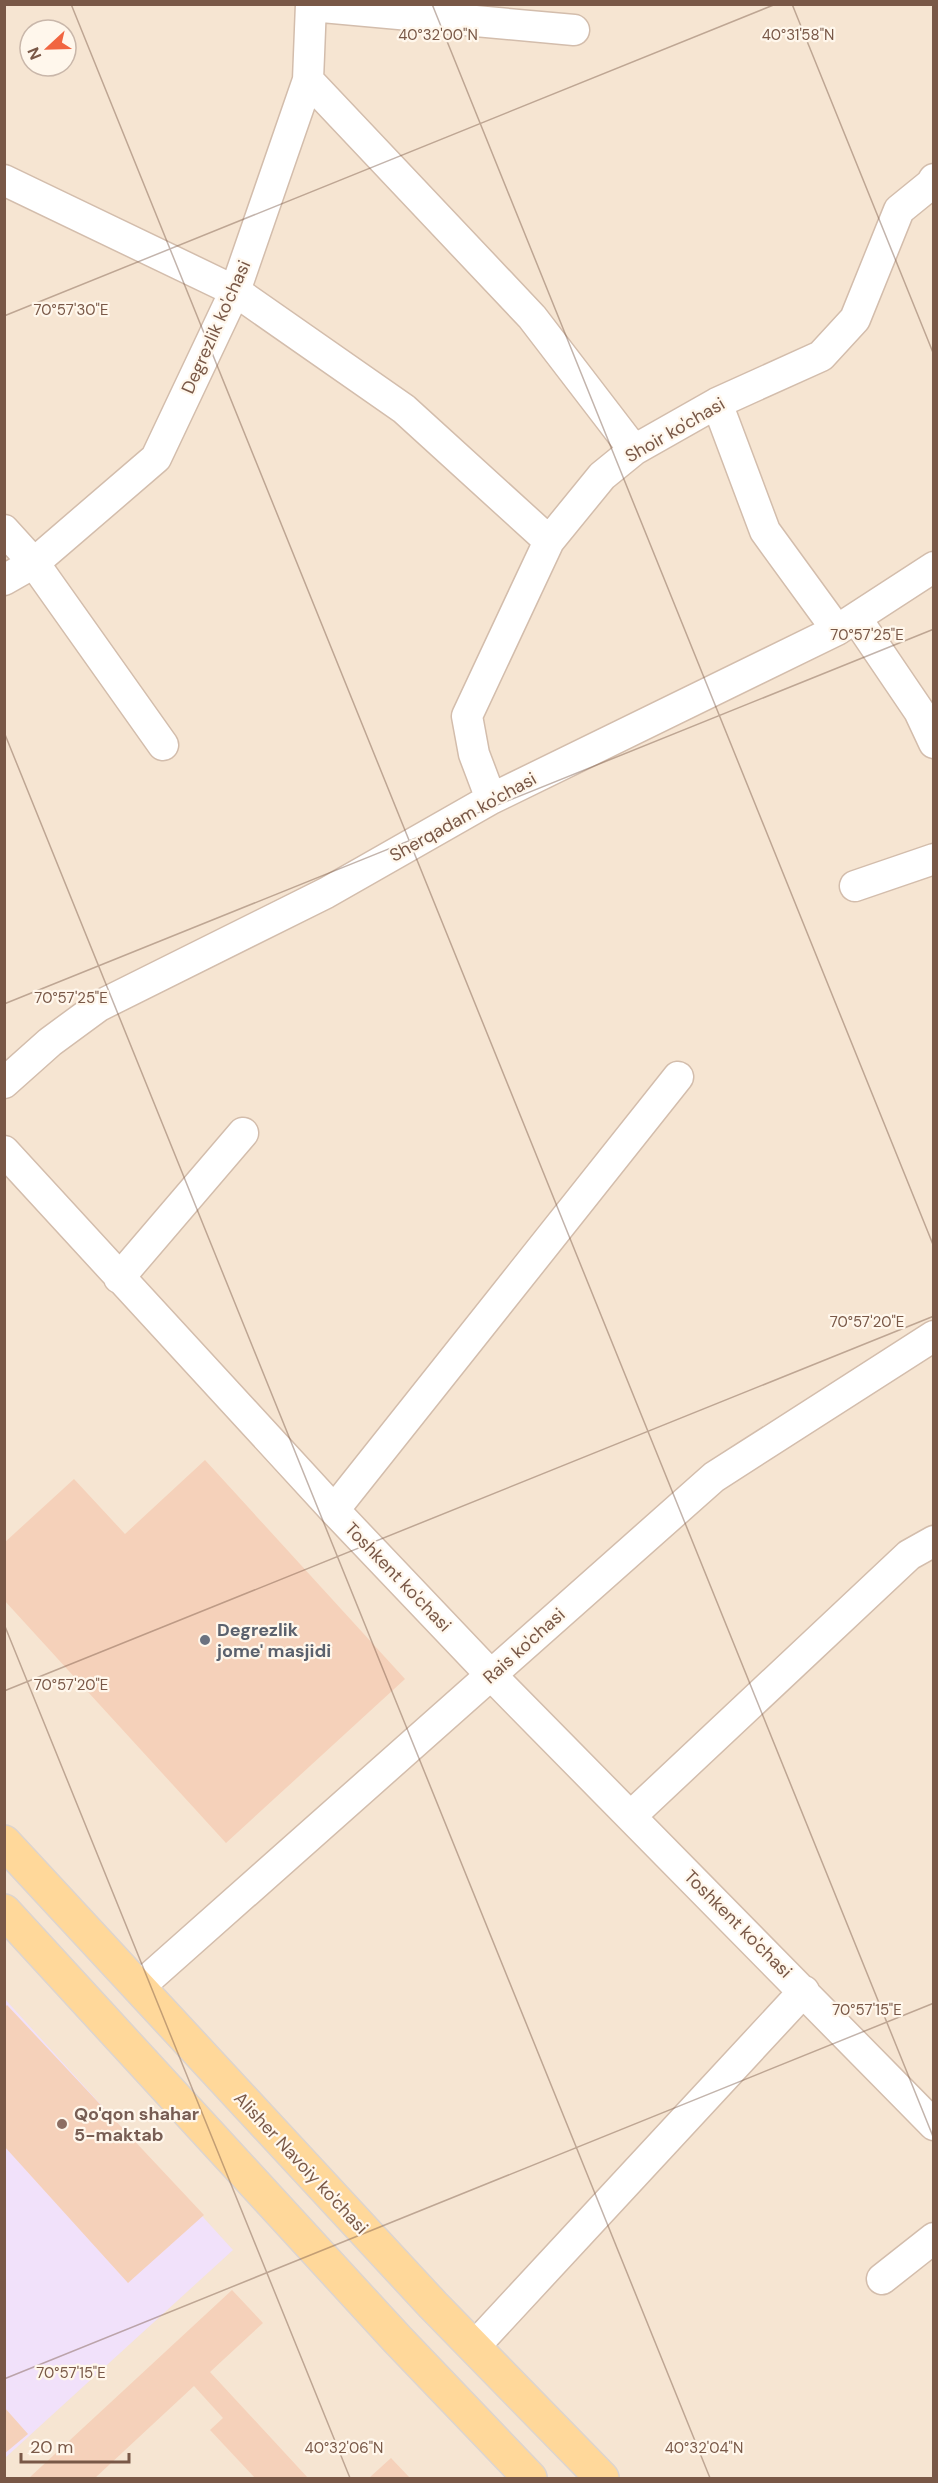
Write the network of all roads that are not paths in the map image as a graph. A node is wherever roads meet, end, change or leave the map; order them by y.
1 (311, 5) edge
2 (574, 30) dead end
3 (308, 80) junction
4 (933, 179) edge
5 (4, 180) edge
6 (235, 291) junction
7 (717, 404) junction
8 (634, 450) junction
9 (4, 530) edge
10 (549, 541) junction
11 (34, 563) junction
12 (933, 567) edge
13 (4, 580) edge
14 (847, 624) junction
15 (933, 743) edge
16 (163, 745) dead end
17 (491, 799) junction
18 (933, 860) edge
19 (855, 886) dead end
20 (678, 1077) dead end
21 (4, 1083) edge
22 (243, 1133) dead end
23 (4, 1151) edge
24 (119, 1278) junction
25 (933, 1336) edge
26 (334, 1510) junction
27 (933, 1541) edge
28 (491, 1675) junction
29 (631, 1816) junction
30 (4, 1842) edge
31 (4, 1911) edge
32 (138, 1988) junction
33 (804, 1991) junction
34 (933, 2125) edge
35 (933, 2238) edge
36 (882, 2279) dead end
37 (474, 2347) junction
38 (530, 2478) edge
39 (602, 2478) edge

1 - 2 street
1 - 3 street, Degrezlik ko'chasi
3 - 6 street, Degrezlik ko'chasi
3 - 8 street
4 - 7 street, Shoir ko'chasi
5 - 6 street
6 - 10 street
6 - 11 street, Degrezlik ko'chasi
7 - 8 street, Shoir ko'chasi
7 - 14 street
8 - 10 street, Shoir ko'chasi
9 - 11 street
10 - 17 street, Shoir ko'chasi
11 - 13 street, Degrezlik ko'chasi
11 - 16 street
12 - 14 street, Sherqadam ko'chasi
14 - 15 street
14 - 17 street, Sherqadam ko'chasi
17 - 21 street, Sherqadam ko'chasi
18 - 19 street
20 - 26 street
22 - 24 street
23 - 24 street, Toshkent ko'chasi
24 - 26 street, Toshkent ko'chasi
25 - 28 street, Rais ko'chasi
26 - 28 street, Toshkent ko'chasi
27 - 29 street
28 - 29 street, Toshkent ko'chasi
28 - 32 street, Rais ko'chasi
29 - 33 street, Toshkent ko'chasi
30 - 32 main road, Alisher Navoiy ko'chasi
31 - 38 main road
32 - 37 main road, Alisher Navoiy ko'chasi
33 - 34 street, Toshkent ko'chasi
33 - 37 street, Toshkent ko'chasi
35 - 36 street
37 - 39 main road, Alisher Navoiy ko'chasi

